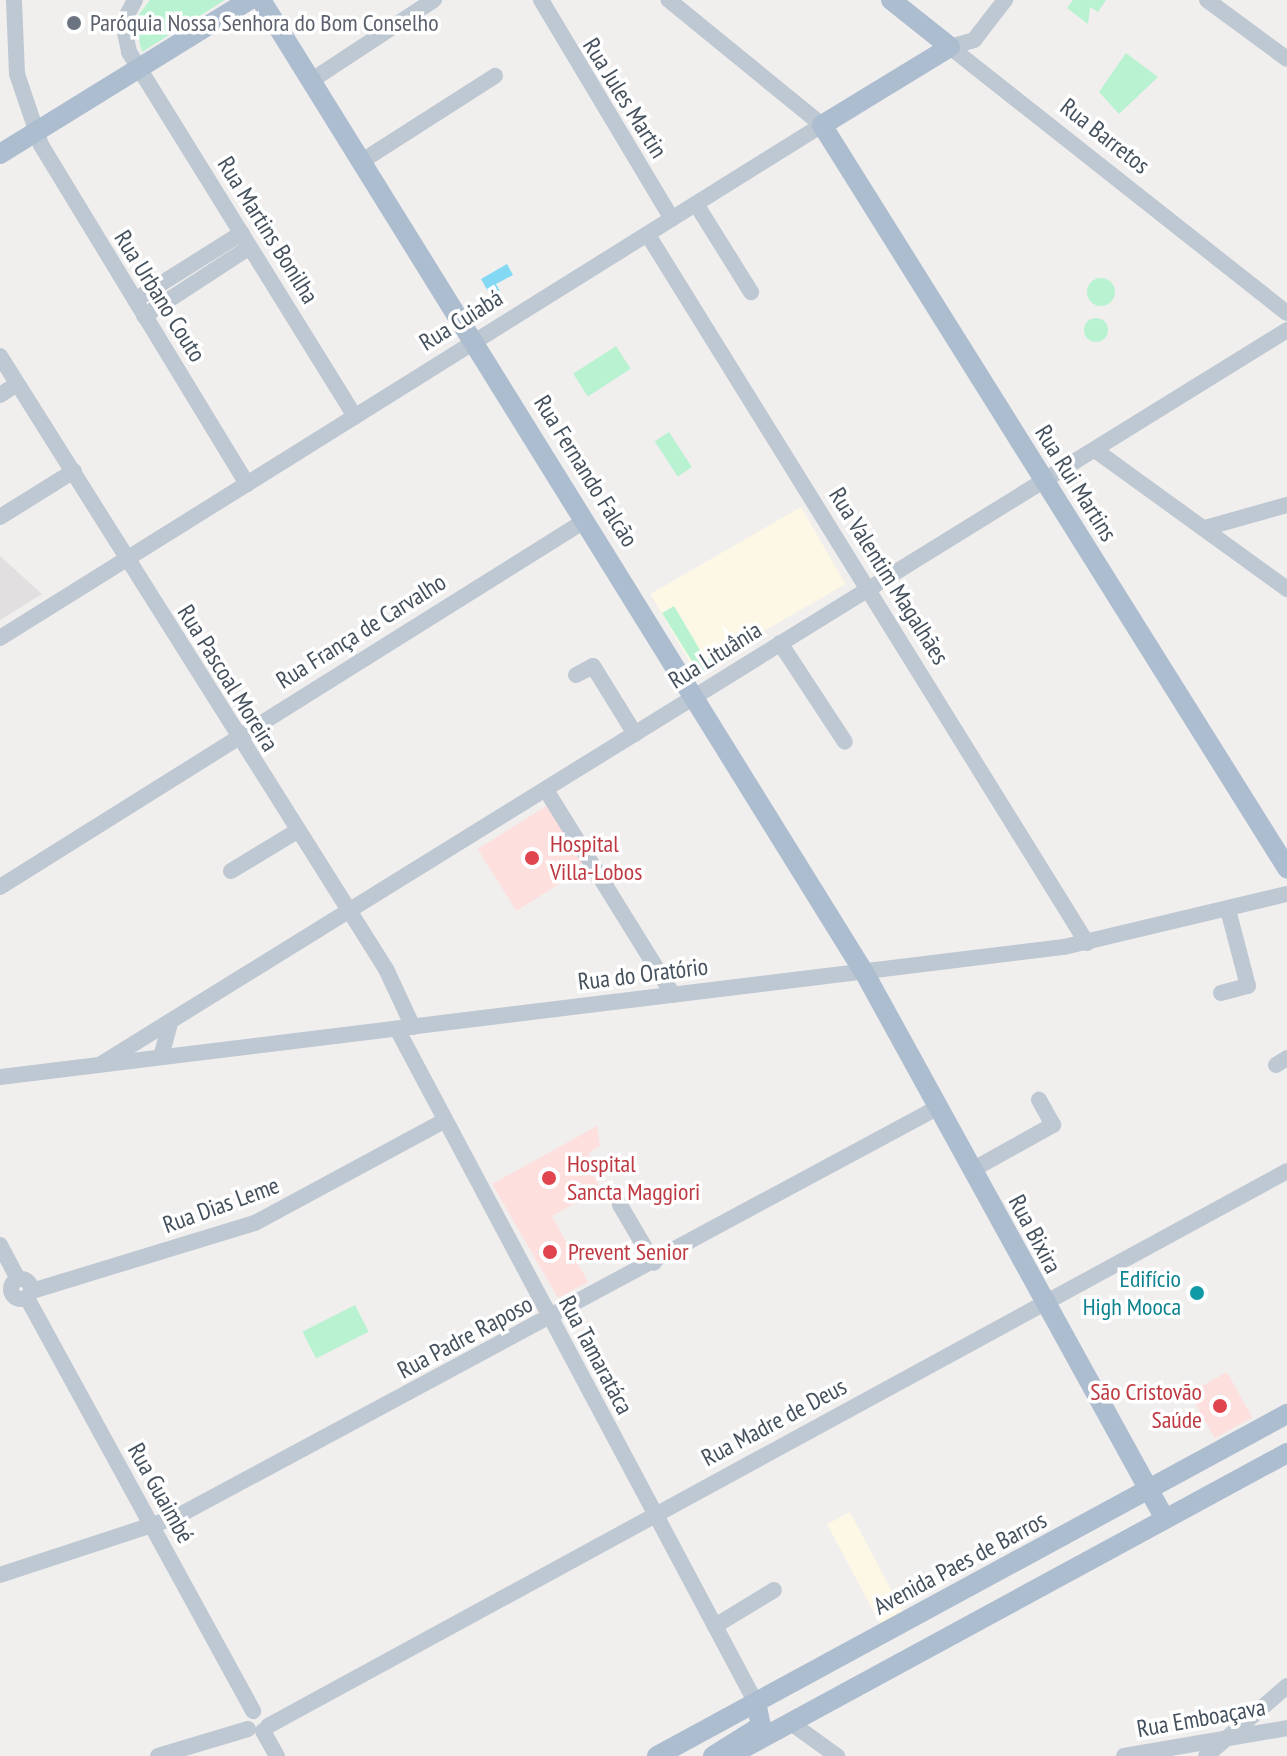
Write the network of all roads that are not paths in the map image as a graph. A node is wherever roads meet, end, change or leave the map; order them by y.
1 (14, 0) edge
2 (135, 0) edge
3 (249, 0) edge
4 (261, 0) edge
5 (434, 0) edge
6 (541, 0) edge
7 (669, 0) edge
8 (891, 0) edge
9 (1005, 0) edge
10 (1207, 0) edge
11 (950, 47) junction
12 (1287, 59) edge
13 (139, 69) junction
14 (495, 76) dead end
15 (312, 80) junction
16 (822, 125) junction
17 (35, 132) junction
18 (0, 154) edge
19 (362, 161) junction
20 (696, 204) junction
21 (672, 219) junction
22 (648, 235) junction
23 (246, 240) junction
24 (190, 276) junction
25 (751, 292) dead end
26 (135, 300) junction
27 (1287, 313) edge
28 (144, 316) junction
29 (1287, 330) edge
30 (475, 342) junction
31 (0, 356) edge
32 (17, 384) junction
33 (0, 395) edge
34 (355, 417) junction
35 (1095, 450) junction
36 (74, 471) junction
37 (1044, 482) junction
38 (247, 484) junction
39 (1287, 505) edge
40 (0, 517) edge
41 (586, 520) junction
42 (1205, 528) junction
43 (126, 559) junction
44 (867, 588) junction
45 (1287, 589) edge
46 (0, 638) edge
47 (780, 643) junction
48 (576, 675) dead end
49 (696, 696) junction
50 (635, 734) junction
51 (237, 737) junction
52 (845, 742) dead end
53 (546, 790) junction
54 (297, 831) junction
55 (1287, 868) edge
56 (231, 871) dead end
57 (0, 887) edge
58 (1287, 894) edge
59 (1228, 910) junction
60 (350, 913) junction
61 (1087, 943) junction
62 (864, 972) junction
63 (1221, 993) dead end
64 (673, 995) junction
65 (170, 1023) junction
66 (405, 1028) junction
67 (151, 1032) junction
68 (161, 1057) junction
69 (142, 1060) junction
70 (101, 1064) junction
71 (2, 1074) edge
72 (1039, 1100) dead end
73 (937, 1108) junction
74 (442, 1122) junction
75 (972, 1170) junction
76 (1287, 1171) edge
77 (620, 1205) dead end
78 (0, 1245) edge
79 (654, 1263) junction
80 (19, 1289) edge
81 (1044, 1304) junction
82 (550, 1319) junction
83 (1287, 1414) edge
84 (1287, 1453) edge
85 (1146, 1490) junction
86 (653, 1514) junction
87 (1165, 1519) junction
88 (152, 1527) junction
89 (0, 1575) edge
90 (774, 1590) dead end
91 (715, 1626) junction
92 (1287, 1686) edge
93 (756, 1703) junction
94 (256, 1721) junction
95 (791, 1723) junction
96 (1287, 1728) edge
97 (1223, 1740) junction
98 (753, 1750) edge
99 (158, 1756) edge
100 (277, 1756) edge
101 (657, 1756) edge
102 (713, 1756) edge
103 (729, 1756) edge
104 (837, 1756) edge
105 (1124, 1756) edge
106 (1206, 1756) edge

1 - 17 street, Rua Urbano Couto
2 - 13 street, Rua Martins Bonilha
3 - 13 main road
4 - 15 main road, Rua Fernando Falcão
5 - 15 street
6 - 21 street, Rua Jules Martin
7 - 16 street
8 - 11 main road, Rua Barretos
9 - 11 street
10 - 12 street
11 - 16 main road, Rua Cuiabá
11 - 27 street, Rua Barretos
13 - 17 main road
13 - 23 street, Rua Martins Bonilha
14 - 19 street
15 - 19 main road, Rua Fernando Falcão
16 - 20 street, Rua Cuiabá
16 - 37 main road, Rua Rui Martins
17 - 18 main road
17 - 26 street, Rua Urbano Couto
19 - 30 main road, Rua Fernando Falcão
20 - 21 street, Rua Cuiabá
20 - 25 street
21 - 22 street, Rua Cuiabá
22 - 30 street, Rua Cuiabá
22 - 44 street, Rua Valentim Magalhães
23 - 24 street
23 - 34 street, Rua Martins Bonilha
24 - 26 street
24 - 28 street
26 - 28 street, Rua Urbano Couto
28 - 38 street, Rua Urbano Couto
29 - 35 street, Rua Lituânia
30 - 34 street, Rua Cuiabá
30 - 41 main road, Rua Fernando Falcão
31 - 32 street, Rua Pascoal Moreira
32 - 33 street
32 - 36 street, Rua Pascoal Moreira
34 - 38 street, Rua Cuiabá
35 - 37 street, Rua Lituânia
35 - 42 street
36 - 40 street
36 - 43 street, Rua Pascoal Moreira
37 - 44 street, Rua Lituânia
37 - 55 main road, Rua Rui Martins
38 - 43 street, Rua Cuiabá
39 - 42 street
41 - 49 main road, Rua Fernando Falcão
41 - 51 street, Rua França de Carvalho
42 - 45 street
43 - 46 street, Rua Cuiabá
43 - 51 street, Rua Pascoal Moreira
44 - 47 street, Rua Lituânia
44 - 61 street, Rua Valentim Magalhães
47 - 49 street, Rua Lituânia
47 - 52 street
48 - 50 street
49 - 50 street, Rua Lituânia
49 - 62 main road, Rua Fernando Falcão
50 - 53 street, Rua Lituânia
51 - 54 street, Rua Pascoal Moreira
51 - 57 street, Rua França de Carvalho
53 - 60 street, Rua Lituânia
53 - 64 street
54 - 56 street
54 - 60 street, Rua Pascoal Moreira
58 - 59 street, Rua do Oratório
59 - 61 street, Rua do Oratório
59 - 63 street
60 - 65 street, Rua Lituânia
60 - 66 street, Rua Pascoal Moreira
61 - 62 street, Rua do Oratório
62 - 64 street, Rua do Oratório
62 - 73 main road, Rua Bixira
64 - 66 street, Rua do Oratório
65 - 67 street, Rua Lituânia
65 - 68 street
66 - 68 street, Rua do Oratório
66 - 74 street, Rua Tamaratáca
67 - 69 street
67 - 70 street, Rua Lituânia
68 - 69 street, Rua do Oratório
69 - 70 street, Rua do Oratório
70 - 71 street, Rua do Oratório
72 - 75 street
73 - 75 main road, Rua Bixira
73 - 79 street, Rua Padre Raposo
74 - 80 street, Rua Dias Leme
74 - 82 street, Rua Tamaratáca
75 - 81 main road, Rua Bixira
76 - 81 street, Rua Madre de Deus
77 - 79 street
78 - 80 street, Rua Guaimbé
79 - 82 street, Rua Padre Raposo
80 - 88 street, Rua Guaimbé
81 - 85 main road, Rua Bixira
81 - 86 street, Rua Madre de Deus
82 - 86 street, Rua Tamaratáca
82 - 88 street, Rua Padre Raposo
83 - 85 main road, Avenida Paes de Barros
84 - 87 main road
85 - 87 main road, Rua Bixira
85 - 93 main road, Avenida Paes de Barros
86 - 91 street, Rua Tamaratáca
86 - 94 street, Rua Madre de Deus
87 - 95 main road
88 - 89 street, Rua Padre Raposo
88 - 94 street, Rua Guaimbé
90 - 91 street
91 - 93 street, Rua Tamaratáca
92 - 97 street
93 - 101 main road, Avenida Paes de Barros
93 - 102 main road
94 - 99 street
94 - 100 street, Rua Guaimbé
95 - 98 main road
95 - 104 street
96 - 97 street, Rua Emboaçava
97 - 105 street, Rua Emboaçava
97 - 106 street
98 - 103 main road

